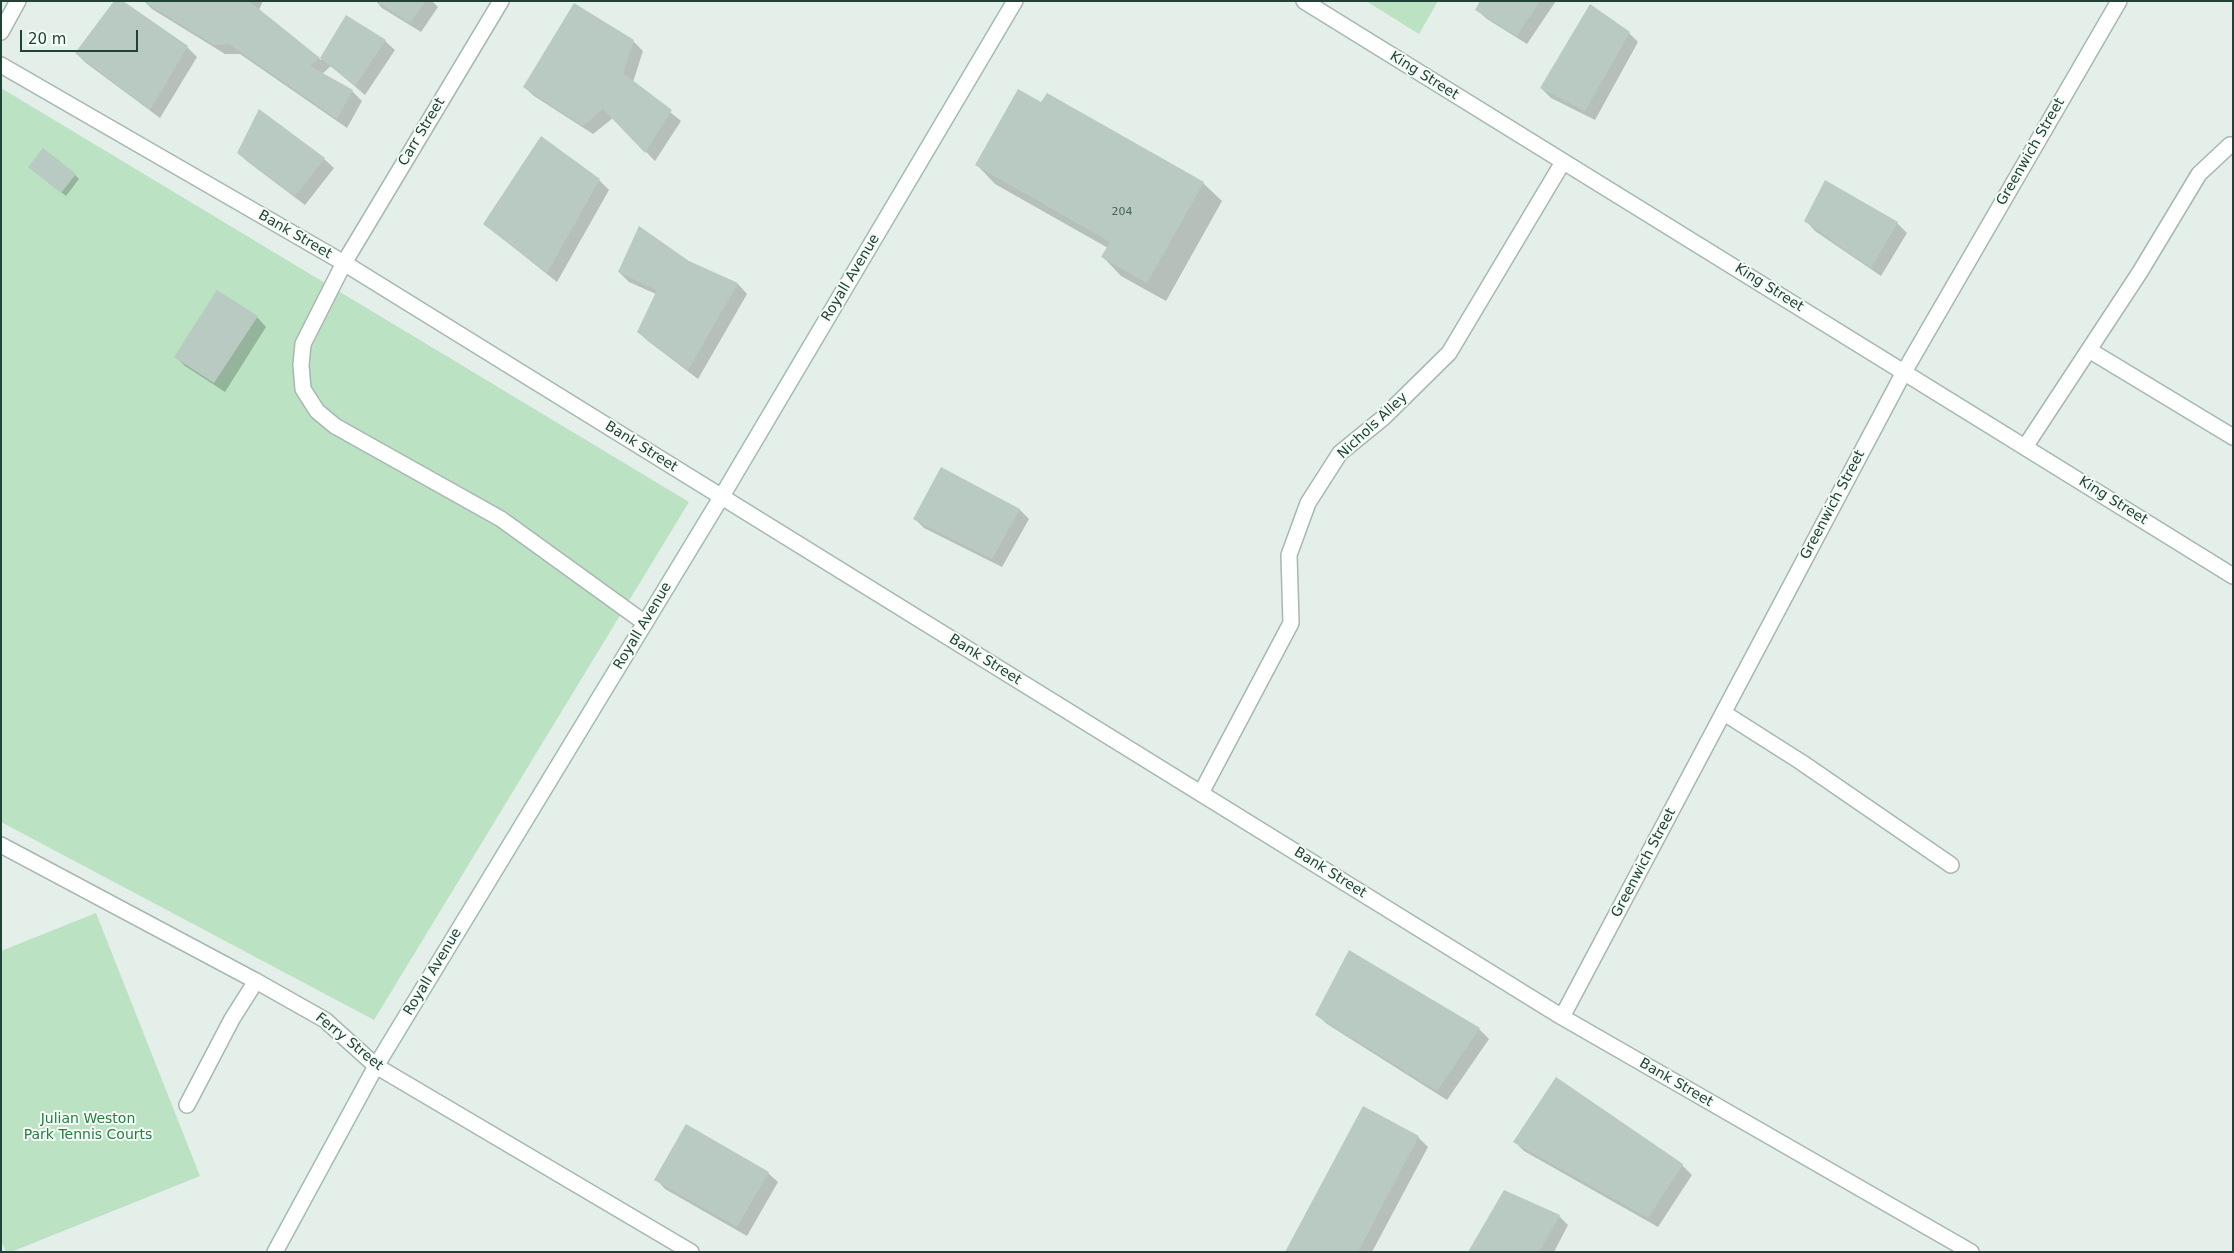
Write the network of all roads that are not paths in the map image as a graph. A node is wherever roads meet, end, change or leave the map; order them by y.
1 (18, 1) edge
2 (501, 1) edge
3 (1015, 1) edge
4 (1304, 1) edge
5 (2119, 1) edge
6 (1, 32) edge
7 (1, 65) edge
8 (2233, 145) edge
9 (1563, 162) junction
10 (344, 263) junction
11 (2089, 350) junction
12 (1904, 372) junction
13 (2233, 437) edge
14 (2025, 447) junction
15 (722, 496) junction
16 (2233, 576) edge
17 (645, 623) junction
18 (1724, 713) junction
19 (1201, 794) junction
20 (1, 845) edge
21 (1951, 865) dead end
22 (256, 981) junction
23 (1562, 1017) junction
24 (376, 1066) junction
25 (187, 1105) dead end
26 (275, 1252) edge
27 (690, 1252) edge
28 (1971, 1252) edge

1 - 6 street
2 - 10 street, Carr Street
3 - 15 street, Royall Avenue
4 - 9 street, King Street
5 - 12 street, Greenwich Street
7 - 10 street, Bank Street
8 - 11 street
9 - 12 street, King Street
9 - 19 street, Nichols Alley
10 - 15 street, Bank Street
10 - 17 street, Carr Street
11 - 13 street
11 - 14 street
12 - 14 street, King Street
12 - 18 street, Greenwich Street
14 - 16 street, King Street
15 - 17 street, Royall Avenue
15 - 19 street, Bank Street
17 - 24 street, Royall Avenue
18 - 21 street
18 - 23 street, Greenwich Street
19 - 23 street, Bank Street
20 - 22 street, Ferry Street
22 - 24 street, Ferry Street
22 - 25 street
23 - 28 street, Bank Street
24 - 26 street, Royall Avenue
24 - 27 street, Ferry Street

